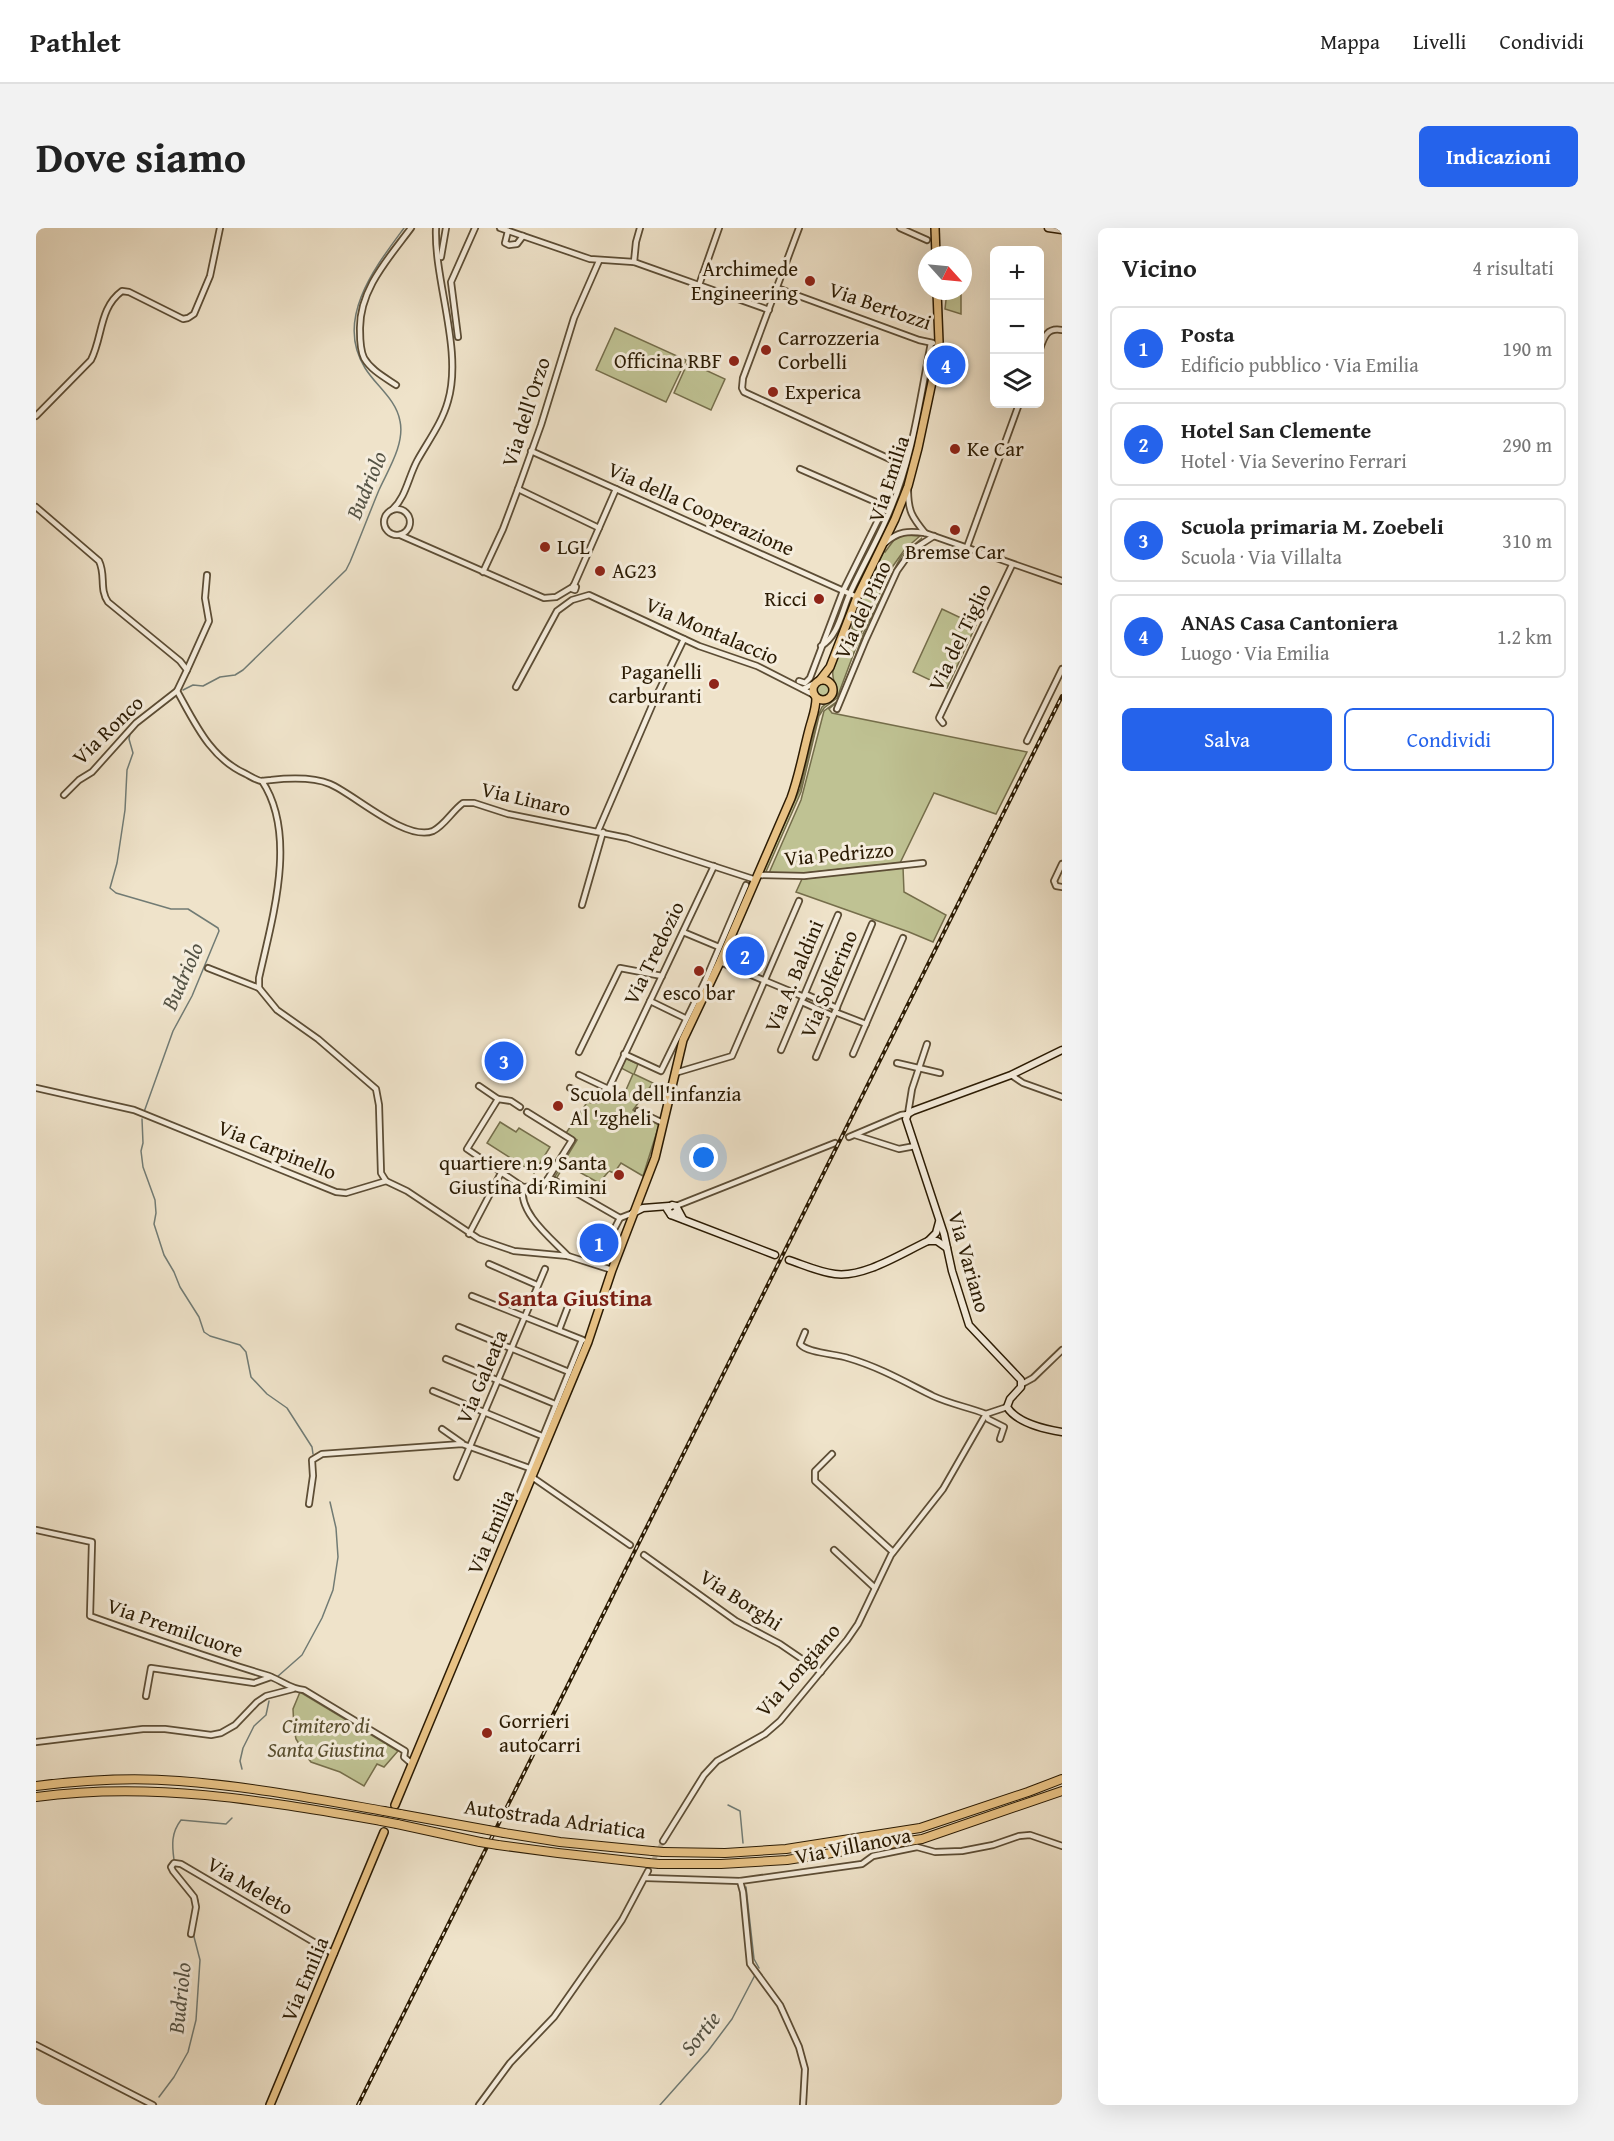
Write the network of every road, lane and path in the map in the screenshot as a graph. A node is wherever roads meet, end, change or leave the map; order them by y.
1 (220, 228) edge
2 (411, 228) edge
3 (437, 228) edge
4 (446, 228) edge
5 (475, 228) edge
6 (500, 228) edge
7 (640, 228) edge
8 (719, 228) edge
9 (799, 228) edge
10 (900, 228) edge
11 (935, 228) edge
12 (1048, 228) edge
13 (1062, 230) edge
14 (508, 231) junction
15 (523, 236) junction
16 (927, 240) dead end
17 (936, 246) edge
18 (599, 261) junction
19 (634, 262) junction
20 (440, 263) junction
21 (699, 285) junction
22 (777, 288) junction
23 (937, 300) edge
24 (769, 310) junction
25 (1062, 330) edge
26 (458, 338) dead end
27 (1044, 339) edge
28 (935, 342) junction
29 (396, 385) dead end
30 (1018, 408) edge
31 (922, 413) junction
32 (36, 416) edge
33 (531, 451) junction
34 (905, 466) junction
35 (800, 469) dead end
36 (908, 486) junction
37 (518, 489) junction
38 (616, 489) junction
39 (402, 498) junction
40 (885, 506) junction
41 (36, 507) edge
42 (392, 510) junction
43 (402, 511) junction
44 (895, 511) junction
45 (408, 528) junction
46 (599, 528) junction
47 (925, 533) junction
48 (400, 535) junction
49 (934, 536) junction
50 (414, 542) junction
51 (867, 542) junction
52 (883, 544) junction
53 (873, 545) junction
54 (967, 548) junction
55 (1012, 565) junction
56 (854, 569) junction
57 (483, 572) junction
58 (860, 572) junction
59 (207, 575) dead end
60 (1061, 580) edge
61 (574, 588) junction
62 (843, 591) junction
63 (589, 595) junction
64 (853, 595) junction
65 (833, 617) junction
66 (839, 619) junction
67 (684, 639) junction
68 (821, 646) junction
69 (830, 667) junction
70 (1062, 669) edge
71 (187, 670) junction
72 (799, 681) dead end
73 (818, 681) junction
74 (832, 685) junction
75 (516, 687) dead end
76 (803, 688) junction
77 (177, 691) junction
78 (815, 696) junction
79 (826, 700) junction
80 (837, 709) dead end
81 (816, 711) junction
82 (943, 723) dead end
83 (1027, 741) dead end
84 (262, 781) junction
85 (64, 795) dead end
86 (601, 831) junction
87 (923, 863) dead end
88 (1062, 864) edge
89 (714, 866) junction
90 (756, 878) junction
91 (746, 885) dead end
92 (1062, 887) edge
93 (799, 901) dead end
94 (582, 904) dead end
95 (838, 915) dead end
96 (872, 924) dead end
97 (683, 932) junction
98 (903, 938) dead end
99 (719, 947) junction
100 (720, 962) junction
101 (208, 968) dead end
102 (662, 976) junction
103 (765, 981) junction
104 (707, 982) junction
105 (259, 988) junction
106 (803, 998) junction
107 (650, 1001) junction
108 (835, 1012) junction
109 (685, 1018) junction
110 (866, 1024) junction
111 (927, 1044) dead end
112 (675, 1050) junction
113 (781, 1050) dead end
114 (1062, 1050) edge
115 (579, 1052) dead end
116 (624, 1054) junction
117 (853, 1054) dead end
118 (816, 1057) dead end
119 (897, 1063) dead end
120 (919, 1068) junction
121 (940, 1072) dead end
122 (675, 1073) junction
123 (579, 1075) dead end
124 (1011, 1075) junction
125 (479, 1086) dead end
126 (36, 1088) edge
127 (570, 1088) dead end
128 (608, 1089) junction
129 (617, 1093) dead end
130 (1062, 1097) edge
131 (498, 1099) junction
132 (520, 1107) dead end
133 (638, 1111) dead end
134 (527, 1112) dead end
135 (908, 1114) junction
136 (663, 1123) junction
137 (855, 1135) junction
138 (849, 1137) dead end
139 (836, 1143) dead end
140 (915, 1146) junction
141 (501, 1173) junction
142 (547, 1180) junction
143 (386, 1181) junction
144 (524, 1187) junction
145 (672, 1210) junction
146 (633, 1213) junction
147 (620, 1218) junction
148 (939, 1218) junction
149 (469, 1233) junction
150 (944, 1234) junction
151 (936, 1237) junction
152 (948, 1249) junction
153 (775, 1255) dead end
154 (568, 1256) junction
155 (789, 1260) dead end
156 (489, 1264) dead end
157 (600, 1265) junction
158 (545, 1269) dead end
159 (612, 1270) junction
160 (537, 1285) junction
161 (472, 1296) dead end
162 (567, 1309) dead end
163 (524, 1317) junction
164 (459, 1327) dead end
165 (559, 1330) junction
166 (805, 1332) dead end
167 (585, 1341) junction
168 (511, 1349) junction
169 (1062, 1350) edge
170 (446, 1359) dead end
171 (569, 1372) junction
172 (498, 1380) junction
173 (1022, 1384) junction
174 (433, 1391) dead end
175 (555, 1404) junction
176 (1007, 1407) junction
177 (485, 1413) junction
178 (986, 1414) junction
179 (442, 1430) dead end
180 (1062, 1432) edge
181 (542, 1436) junction
182 (1000, 1439) dead end
183 (462, 1444) junction
184 (470, 1447) junction
185 (832, 1454) dead end
186 (532, 1471) junction
187 (457, 1477) dead end
188 (518, 1498) dead end
189 (309, 1504) dead end
190 (36, 1530) edge
191 (630, 1545) dead end
192 (834, 1550) dead end
193 (893, 1552) junction
194 (644, 1554) dead end
195 (875, 1588) junction
196 (821, 1672) junction
197 (272, 1677) junction
198 (293, 1689) junction
199 (146, 1696) dead end
200 (36, 1742) edge
201 (405, 1751) junction
202 (416, 1755) junction
203 (412, 1764) junction
204 (1062, 1779) edge
205 (36, 1786) edge
206 (1062, 1791) edge
207 (36, 1797) edge
208 (395, 1805) dead end
209 (384, 1832) dead end
210 (663, 1841) tunnel mouth
211 (1062, 1846) edge
212 (648, 1867) junction
213 (646, 1878) junction
214 (740, 1881) junction
215 (191, 1934) dead end
216 (334, 1953) junction
217 (36, 2045) edge
218 (153, 2105) edge
219 (270, 2105) edge
220 (479, 2105) edge
221 (803, 2105) edge

1 - 32 street
2 - 29 street
3 - 4 street
3 - 20 street
4 - 20 street
5 - 26 street
6 - 14 street
7 - 19 street
8 - 21 street
9 - 22 street
10 - 16 street
11 - 17 main road
12 - 13 street
14 - 15 street
14 - 15 street
15 - 18 street
18 - 19 street
18 - 33 street, Via dell'Orzo
19 - 21 street
20 - 39 street
21 - 24 street
22 - 24 street
22 - 28 street, Via Bertozzi
23 - 28 main road, Via Emilia
24 - 34 street
25 - 27 street
28 - 31 main road, Via Emilia
30 - 54 street
31 - 34 street
31 - 36 main road, Via Emilia
33 - 37 street, Via dell'Orzo
33 - 38 street, Via della Cooperazione
34 - 44 street
35 - 40 street
36 - 44 main road, Via Emilia
36 - 47 street
37 - 46 street
37 - 57 street, Via dell'Orzo
38 - 46 street
38 - 62 street, Via della Cooperazione
39 - 42 street
39 - 43 street
40 - 44 street
40 - 51 street
41 - 71 street
42 - 43 street
42 - 48 street
43 - 45 street
44 - 52 main road, Via Emilia
44 - 53 street
45 - 48 street
45 - 50 street
46 - 61 street
47 - 49 street
47 - 52 street
48 - 50 street
49 - 54 street
49 - 80 street, Via del Pino
50 - 57 street
51 - 53 street
51 - 56 street
52 - 64 main road, Via Emilia
53 - 58 street
54 - 55 street
55 - 60 street
55 - 82 street, Via del Tiglio
56 - 58 street
56 - 62 street
57 - 61 street
58 - 64 street
59 - 71 street
61 - 63 street, Via Montalaccio
62 - 64 street, Via della Cooperazione
62 - 65 street
63 - 67 street, Via Montalaccio
63 - 75 street
64 - 66 street
64 - 69 main road, Via Emilia
65 - 66 street
65 - 68 street
66 - 68 street
67 - 76 street, Via Montalaccio
67 - 86 street
68 - 72 street
69 - 73 main road, Via Emilia
69 - 74 main road, Via Emilia
70 - 83 street
71 - 77 street
73 - 74 main road
73 - 76 street
73 - 78 main road, Via Emilia
74 - 79 main road, Via Emilia
76 - 78 street, Via Montalaccio
77 - 84 street, Via Linaro
77 - 85 street, Via Ronco
78 - 79 main road
78 - 81 main road, Via Emilia
79 - 81 main road, Via Emilia
81 - 90 main road, Via Emilia
84 - 86 street, Via Linaro
84 - 105 street
86 - 89 street, Via Linaro
86 - 94 street
87 - 90 street, Via Pedrizzo
88 - 92 street
89 - 90 street, Via Linaro
89 - 97 street, Via Tredozio
90 - 100 main road, Via Emilia
91 - 99 street, Via Emilia
93 - 103 street
95 - 106 street, Via A. Baldini
96 - 108 street, Via Solferino
97 - 99 street
97 - 102 street, Via Tredozio
98 - 110 street
99 - 104 street, Via Emilia
100 - 103 street
100 - 104 main road, Via Emilia
101 - 105 street
102 - 107 street, Via Tredozio
102 - 115 street
103 - 106 street
103 - 122 street
104 - 109 street, Via Emilia
104 - 112 main road, Via Emilia
105 - 143 street
106 - 108 street
106 - 108 street
106 - 113 street, Via A. Baldini
107 - 109 street
107 - 116 street, Via Tredozio
108 - 110 street
108 - 118 street, Via Solferino
109 - 112 street, Via Emilia
110 - 117 street
111 - 120 street
112 - 116 street
112 - 122 main road, Via Emilia
114 - 124 street
116 - 128 street, Via Tredozio
119 - 120 street
120 - 121 street
120 - 135 street
122 - 136 main road, Via Emilia
123 - 128 street
124 - 130 street
124 - 135 street
125 - 131 street
126 - 143 street, Via Carpinello
127 - 128 street
128 - 129 street
131 - 132 street
131 - 141 street
133 - 136 street
134 - 142 street
135 - 137 street
135 - 140 street, Via Variano
136 - 146 main road, Via Emilia
137 - 138 street
137 - 140 street
139 - 145 street
140 - 148 street, Via Variano
141 - 144 street
141 - 149 street
142 - 144 street
142 - 147 street
143 - 149 street
144 - 154 street
145 - 146 street
145 - 153 street
146 - 147 street
146 - 159 main road, Via Emilia
147 - 157 street
148 - 150 street, Via Variano
148 - 151 street
149 - 154 street
150 - 151 street
150 - 152 street, Via Variano
151 - 152 street
151 - 155 street
152 - 173 street, Via Variano
154 - 157 street
156 - 160 street
157 - 159 street
158 - 160 street, Via Galeata
159 - 167 main road, Via Emilia
160 - 163 street, Via Galeata
161 - 163 street
162 - 165 street
163 - 165 street
163 - 168 street, Via Galeata
164 - 168 street
165 - 167 street
166 - 178 street
167 - 171 street, Via Emilia
167 - 186 main road, Via Emilia
168 - 171 street
168 - 172 street, Via Galeata
169 - 173 street
170 - 172 street
171 - 175 street, Via Emilia
172 - 175 street
172 - 177 street, Via Galeata
173 - 176 street
174 - 177 street
175 - 181 street, Via Emilia
176 - 178 street
176 - 180 street
177 - 181 street
177 - 184 street, Via Galeata
178 - 182 street
178 - 193 street, Via Longiano
179 - 183 street
181 - 186 street, Via Emilia
183 - 184 street
183 - 189 street
184 - 186 street
184 - 187 street, Via Galeata
185 - 193 street
186 - 188 street, Via Emilia
186 - 191 street
186 - 202 main road, Via Emilia
190 - 197 street, Via Premilcuore
192 - 195 street
193 - 195 street, Via Longiano
194 - 196 street, Via Borghi
195 - 196 street, Via Longiano
196 - 210 street, Via Longiano
197 - 198 street, Via Premilcuore
197 - 199 street, Via Premilcuore
198 - 200 street
198 - 201 street, Via Premilcuore
201 - 202 street, Via Premilcuore
201 - 203 street
202 - 203 main road, Via Emilia
203 - 208 main road, Via Emilia
204 - 205 highway, Autostrada Adriatica, bridge
206 - 212 highway, Autostrada Adriatica, bridge
207 - 212 highway, Autostrada Adriatica, bridge
209 - 216 main road, Via Emilia
211 - 214 street, Via Villanova
212 - 213 street
213 - 214 street, Via Villanova
213 - 220 street
214 - 221 street
215 - 216 street, Via Meleto
216 - 219 main road, Via Emilia
217 - 218 street

